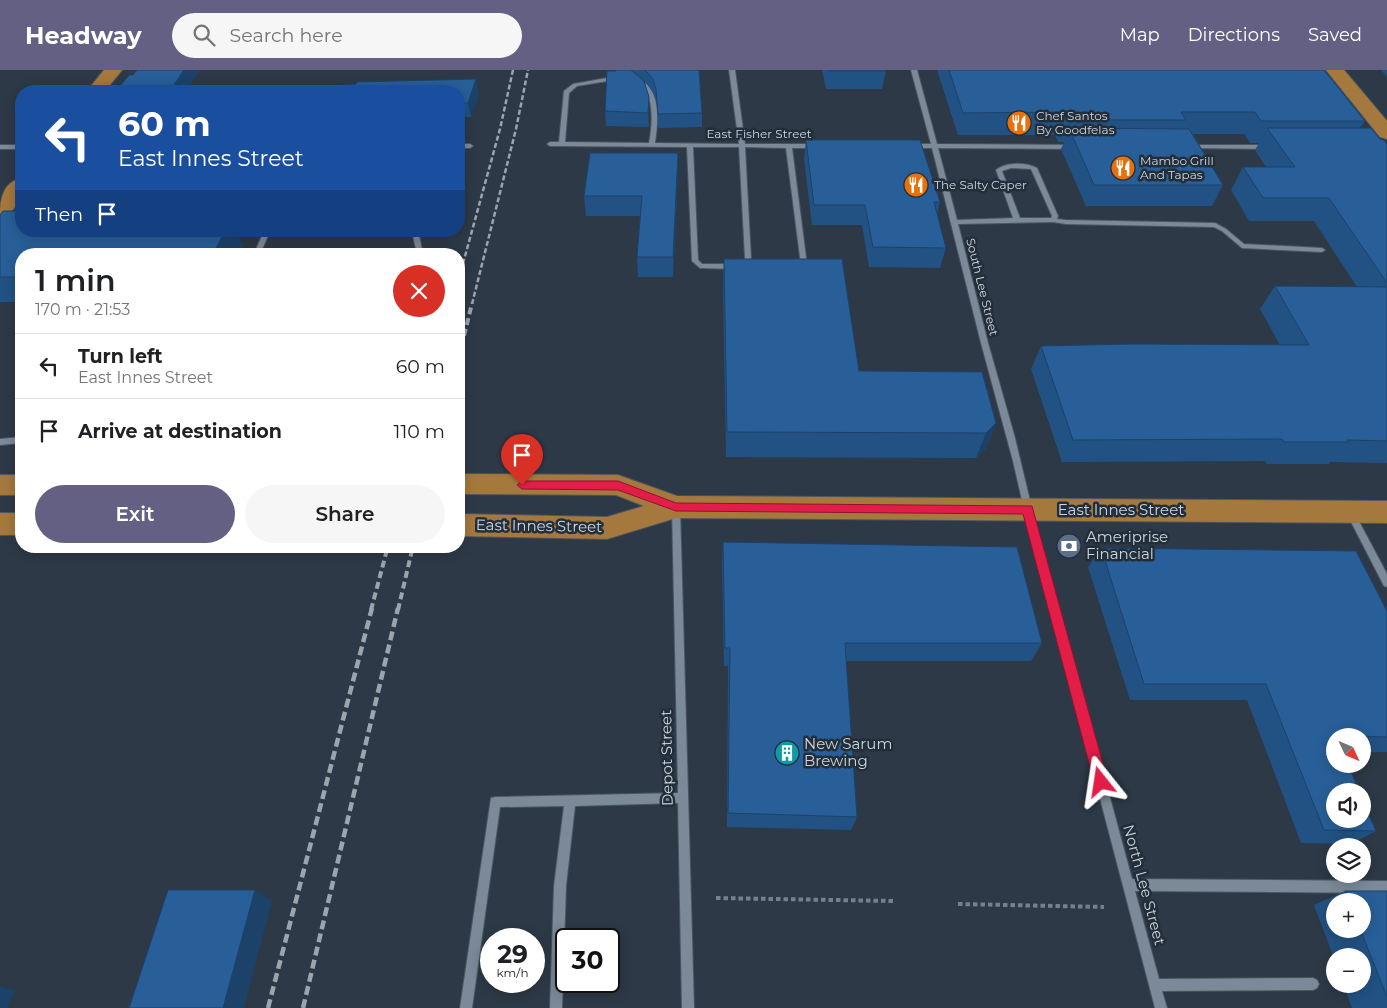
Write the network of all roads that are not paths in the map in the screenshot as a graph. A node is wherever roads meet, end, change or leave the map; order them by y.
1 (113, 70) edge
2 (732, 70) edge
3 (914, 70) edge
4 (1335, 70) edge
5 (624, 78) edge
6 (631, 78) edge
7 (101, 85) edge
8 (1387, 133) edge
9 (550, 144) dead end
10 (562, 144) junction
11 (652, 145) junction
12 (690, 145) junction
13 (742, 145) junction
14 (465, 146) edge
15 (470, 146) dead end
16 (789, 146) junction
17 (828, 146) edge
18 (904, 146) edge
19 (936, 146) junction
20 (0, 147) edge
21 (15, 147) edge
22 (1083, 147) edge
23 (1183, 147) edge
24 (1273, 147) edge
25 (15, 192) edge
26 (0, 211) edge
27 (1017, 220) junction
28 (1053, 220) junction
29 (954, 222) junction
30 (1322, 250) dead end
31 (804, 265) edge
32 (15, 441) edge
33 (0, 442) edge
34 (465, 484) edge
35 (0, 485) edge
36 (15, 485) edge
37 (676, 507) junction
38 (1028, 509) junction
39 (1349, 512) junction
40 (1387, 512) edge
41 (0, 524) edge
42 (15, 524) edge
43 (465, 525) edge
44 (1387, 583) edge
45 (683, 798) junction
46 (570, 801) junction
47 (1128, 885) junction
48 (1387, 887) edge
49 (1313, 984) dead end
50 (1155, 985) junction
51 (466, 1008) edge
52 (556, 1008) edge
53 (688, 1008) edge
54 (1161, 1008) edge

1 - 7 main road
2 - 13 street
3 - 19 street, South Lee Street
4 - 8 main road
5 - 10 street
6 - 11 street
9 - 10 street, East Fisher Street
10 - 11 street, East Fisher Street
11 - 12 street, East Fisher Street
12 - 13 street, East Fisher Street
12 - 13 street
13 - 16 street, East Fisher Street
14 - 15 street
16 - 17 street, East Fisher Street
16 - 31 street
18 - 19 street
19 - 22 street
19 - 29 street, South Lee Street
20 - 21 street
23 - 24 street
25 - 26 main road
27 - 28 street
27 - 28 street
27 - 29 street
28 - 30 street
29 - 38 street, South Lee Street
32 - 33 street
34 - 37 main road, East Innes Street
35 - 36 main road
37 - 38 main road, East Innes Street
37 - 43 main road, East Innes Street
37 - 45 street, Depot Street
38 - 39 main road, East Innes Street
38 - 47 street, North Lee Street
39 - 40 main road, East Innes Street
39 - 44 street
41 - 42 main road
45 - 46 street
45 - 53 street, Depot Street
46 - 51 street
46 - 52 street
47 - 48 street
47 - 50 street, North Lee Street
49 - 50 street
50 - 54 street, North Lee Street

